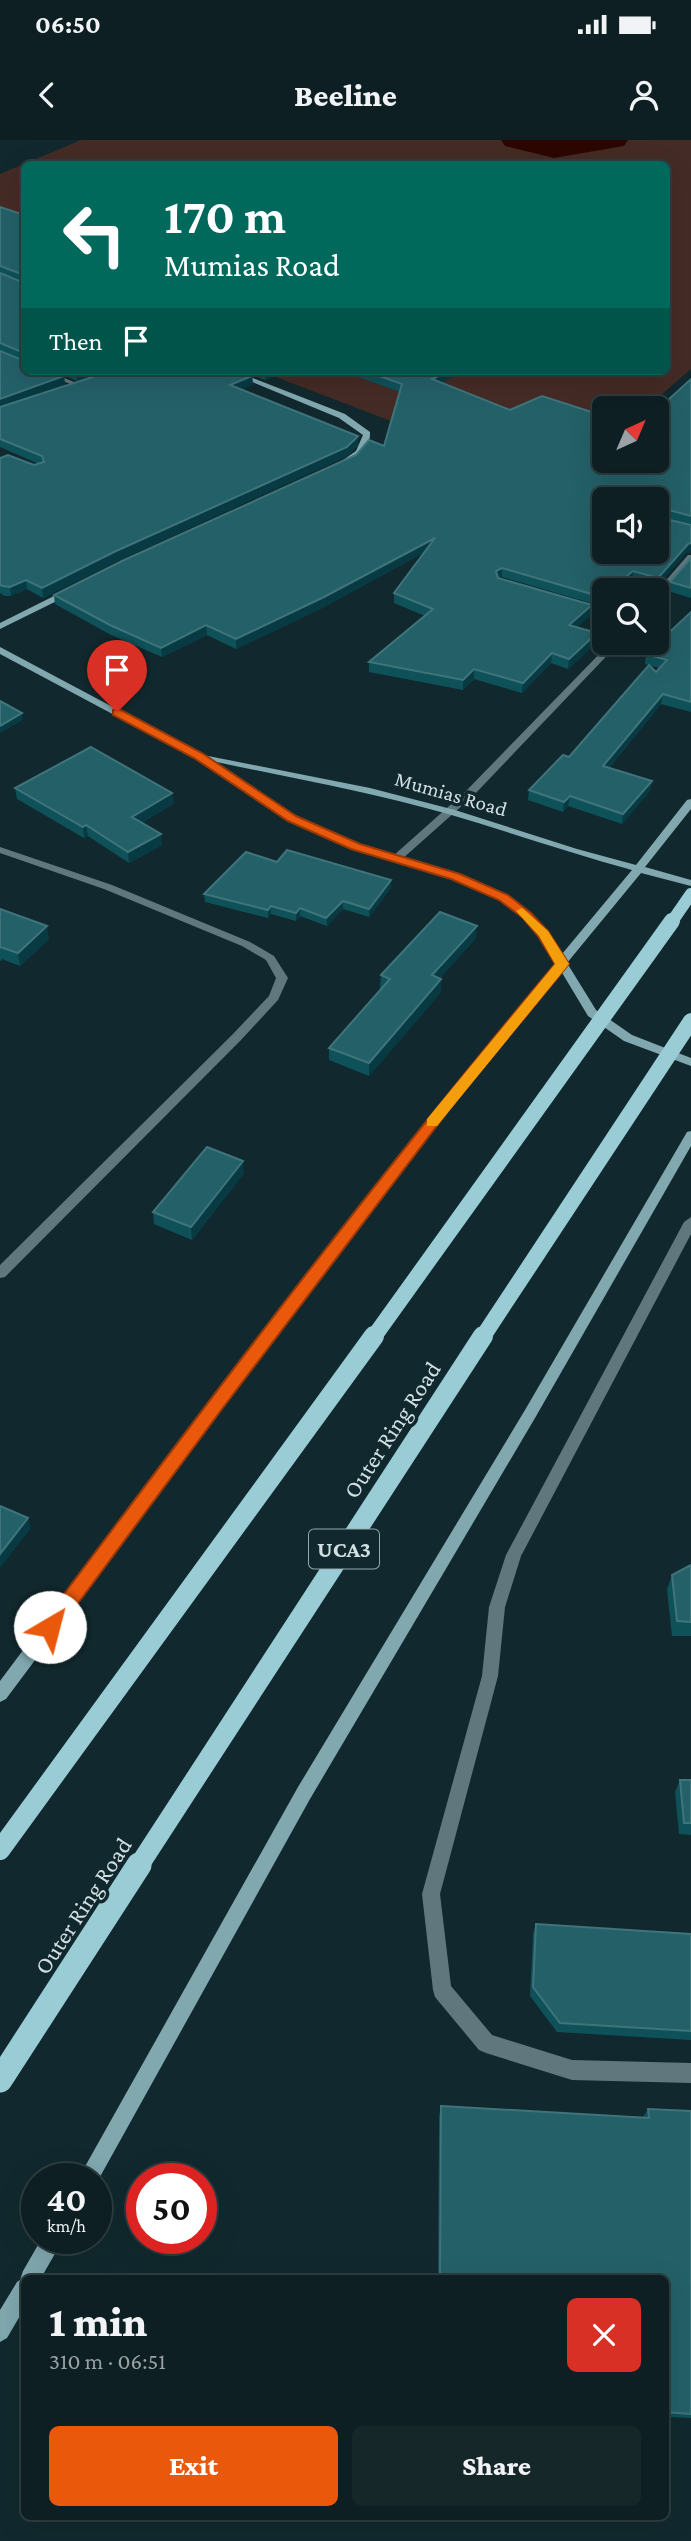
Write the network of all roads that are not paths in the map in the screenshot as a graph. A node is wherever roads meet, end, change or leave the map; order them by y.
1 (52, 375) edge
2 (239, 375) edge
3 (90, 382) edge
4 (77, 385) junction
5 (64, 390) edge
6 (327, 472) edge
7 (691, 558) edge
8 (669, 583) edge
9 (83, 584) edge
10 (565, 601) edge
11 (592, 609) edge
12 (0, 626) edge
13 (0, 650) edge
14 (603, 655) edge
15 (198, 756) junction
16 (691, 802) edge
17 (451, 812) junction
18 (0, 850) edge
19 (397, 858) junction
20 (640, 869) junction
21 (691, 883) edge
22 (691, 894) edge
23 (562, 964) junction
24 (691, 1021) edge
25 (691, 1062) edge
26 (691, 1135) edge
27 (691, 1222) edge
28 (0, 1273) edge
29 (0, 1694) edge
30 (0, 1850) edge
31 (691, 2073) edge
32 (0, 2080) edge
33 (97, 2163) edge
34 (44, 2254) edge
35 (32, 2275) edge
36 (21, 2294) edge
37 (0, 2331) edge

1 - 4 street
2 - 6 main road
3 - 4 main road
4 - 5 main road
7 - 8 street
9 - 12 main road
10 - 11 street
13 - 15 main road, Mumias Road
14 - 17 street
15 - 17 main road, Mumias Road
15 - 19 main road, Mumias Road
16 - 20 main road
17 - 19 street
17 - 20 main road, Mumias Road
18 - 28 street
19 - 23 main road, Mumias Road
20 - 21 main road, Mumias Road
20 - 23 main road
22 - 30 main road, bridge
23 - 25 main road, Mumias Road
23 - 29 main road
24 - 32 main road, Outer Ring Road / UCA3, bridge
26 - 33 main road
27 - 31 street
34 - 35 main road
36 - 37 main road

